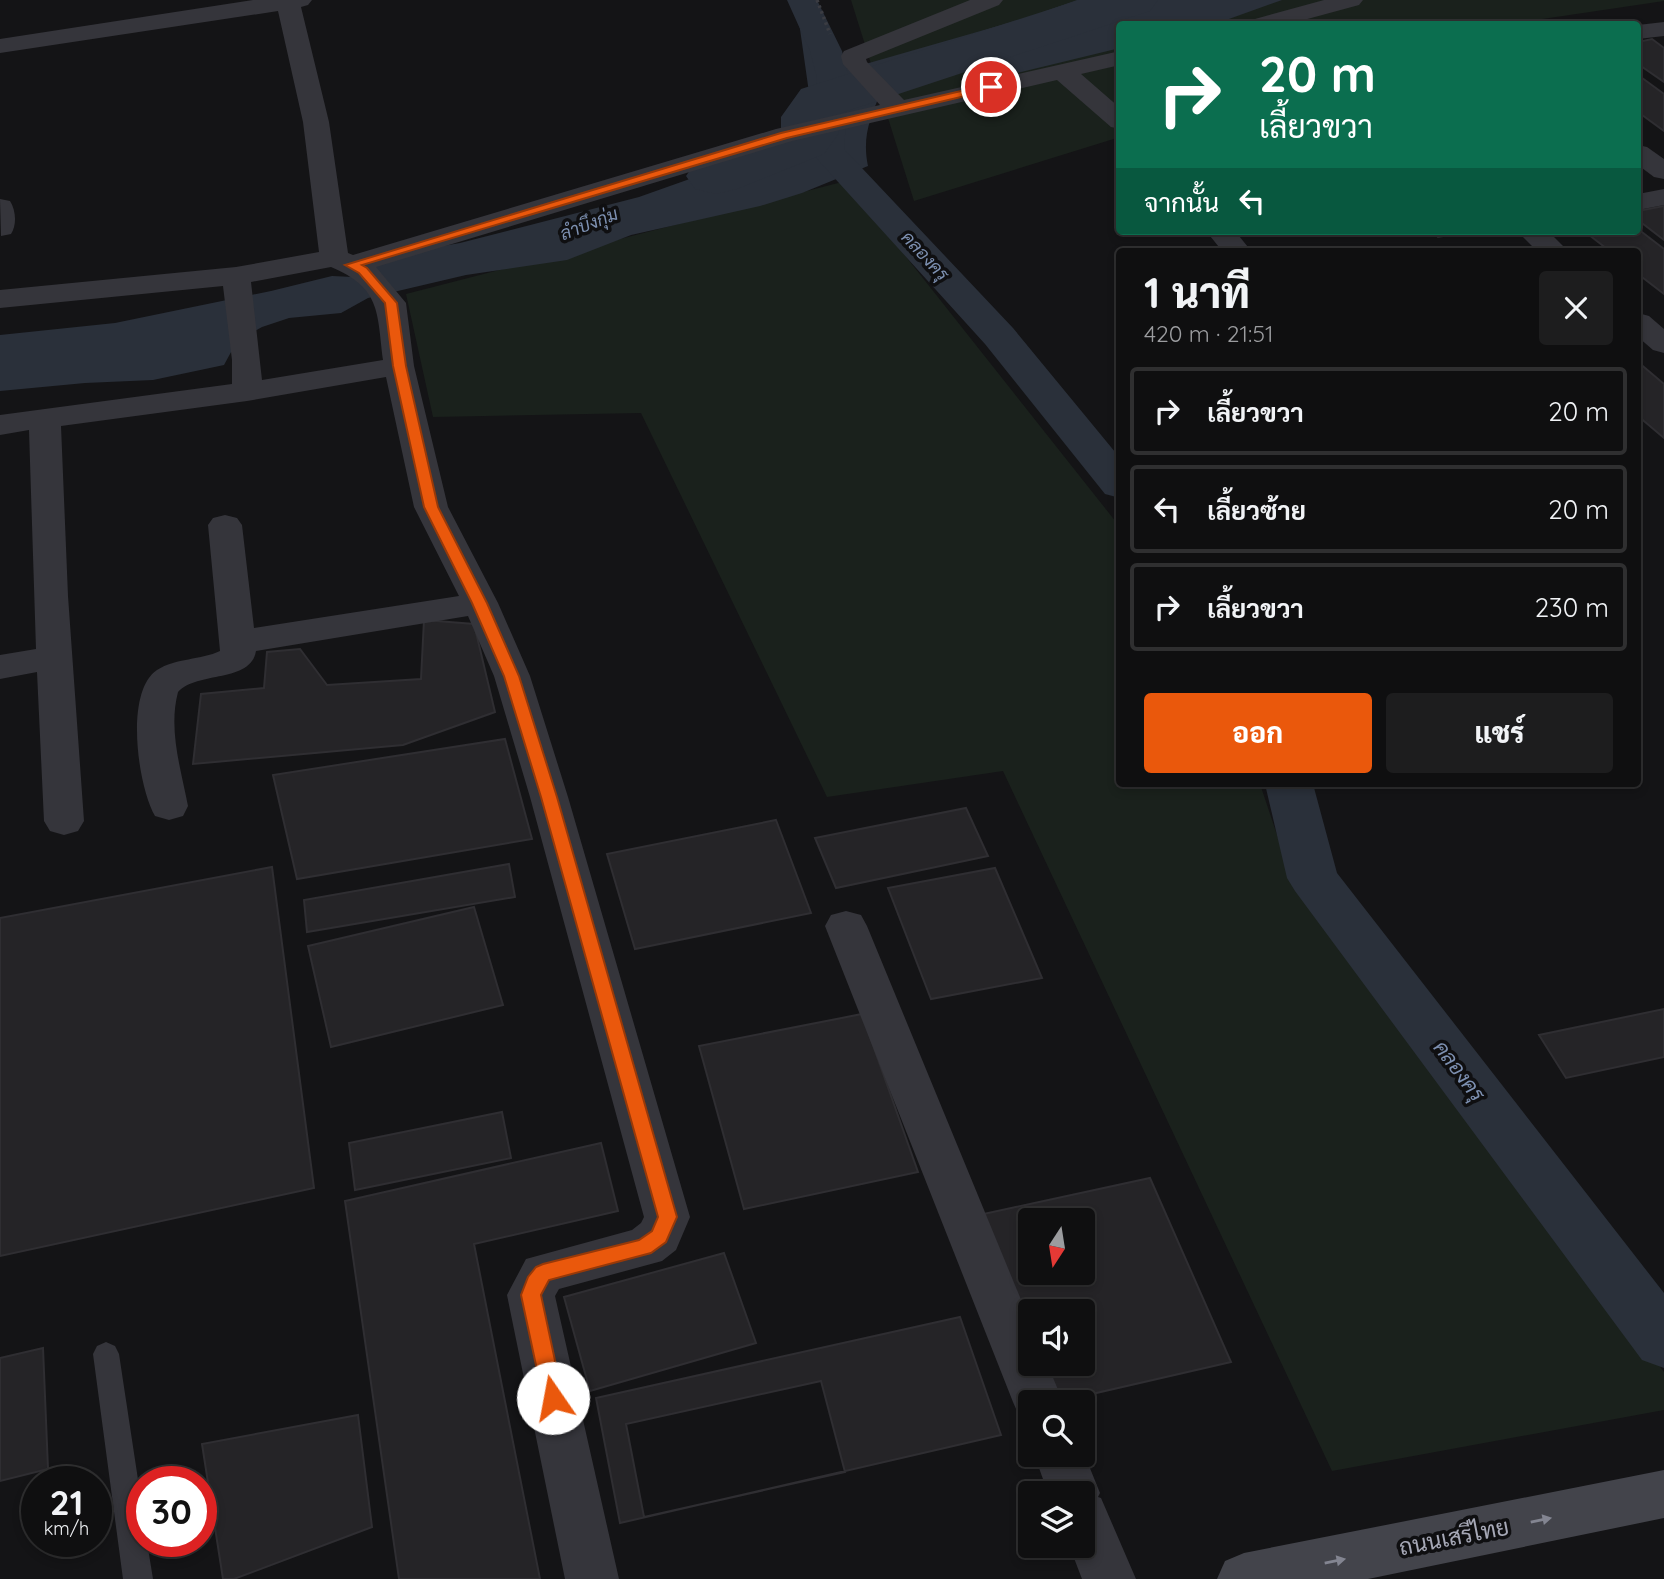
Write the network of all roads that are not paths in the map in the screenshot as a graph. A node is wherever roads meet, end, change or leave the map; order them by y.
1 (990, 0) edge
2 (1351, 0) edge
3 (294, 1) edge
4 (205, 7) edge
5 (1275, 21) edge
6 (0, 46) edge
7 (1116, 59) edge
8 (1062, 71) junction
9 (891, 106) junction
10 (1116, 118) edge
11 (1641, 155) edge
12 (1664, 172) edge
13 (1664, 197) edge
14 (1641, 201) edge
15 (1536, 235) edge
16 (1550, 248) edge
17 (349, 264) junction
18 (237, 284) junction
19 (0, 299) edge
20 (1641, 325) edge
21 (1664, 344) edge
22 (399, 366) junction
23 (247, 392) junction
24 (45, 419) junction
25 (0, 425) edge
26 (225, 525) dead end
27 (480, 603) junction
28 (238, 641) junction
29 (54, 657) junction
30 (0, 667) edge
31 (169, 806) dead end
32 (64, 821) dead end
33 (846, 926) dead end
34 (106, 1354) dead end
35 (1033, 1390) edge
36 (1664, 1494) edge
37 (1095, 1545) edge
38 (138, 1579) edge
39 (592, 1579) edge
40 (1109, 1579) edge
41 (1244, 1579) edge

1 - 9 street
2 - 5 street
3 - 4 street
3 - 17 street
4 - 6 street
7 - 8 street
8 - 9 street
8 - 10 street
9 - 17 street
11 - 12 street
13 - 14 street
15 - 16 street
17 - 18 street
17 - 22 street
18 - 19 street
18 - 23 street
20 - 21 street
22 - 23 street
22 - 27 street
23 - 24 street
24 - 25 street
24 - 29 street
26 - 28 street
27 - 28 street
27 - 39 street
28 - 31 street
29 - 30 street
29 - 32 street
33 - 35 street
34 - 38 lane
41 -> 36 main road, ถนนเสรีไทย
37 - 40 street

